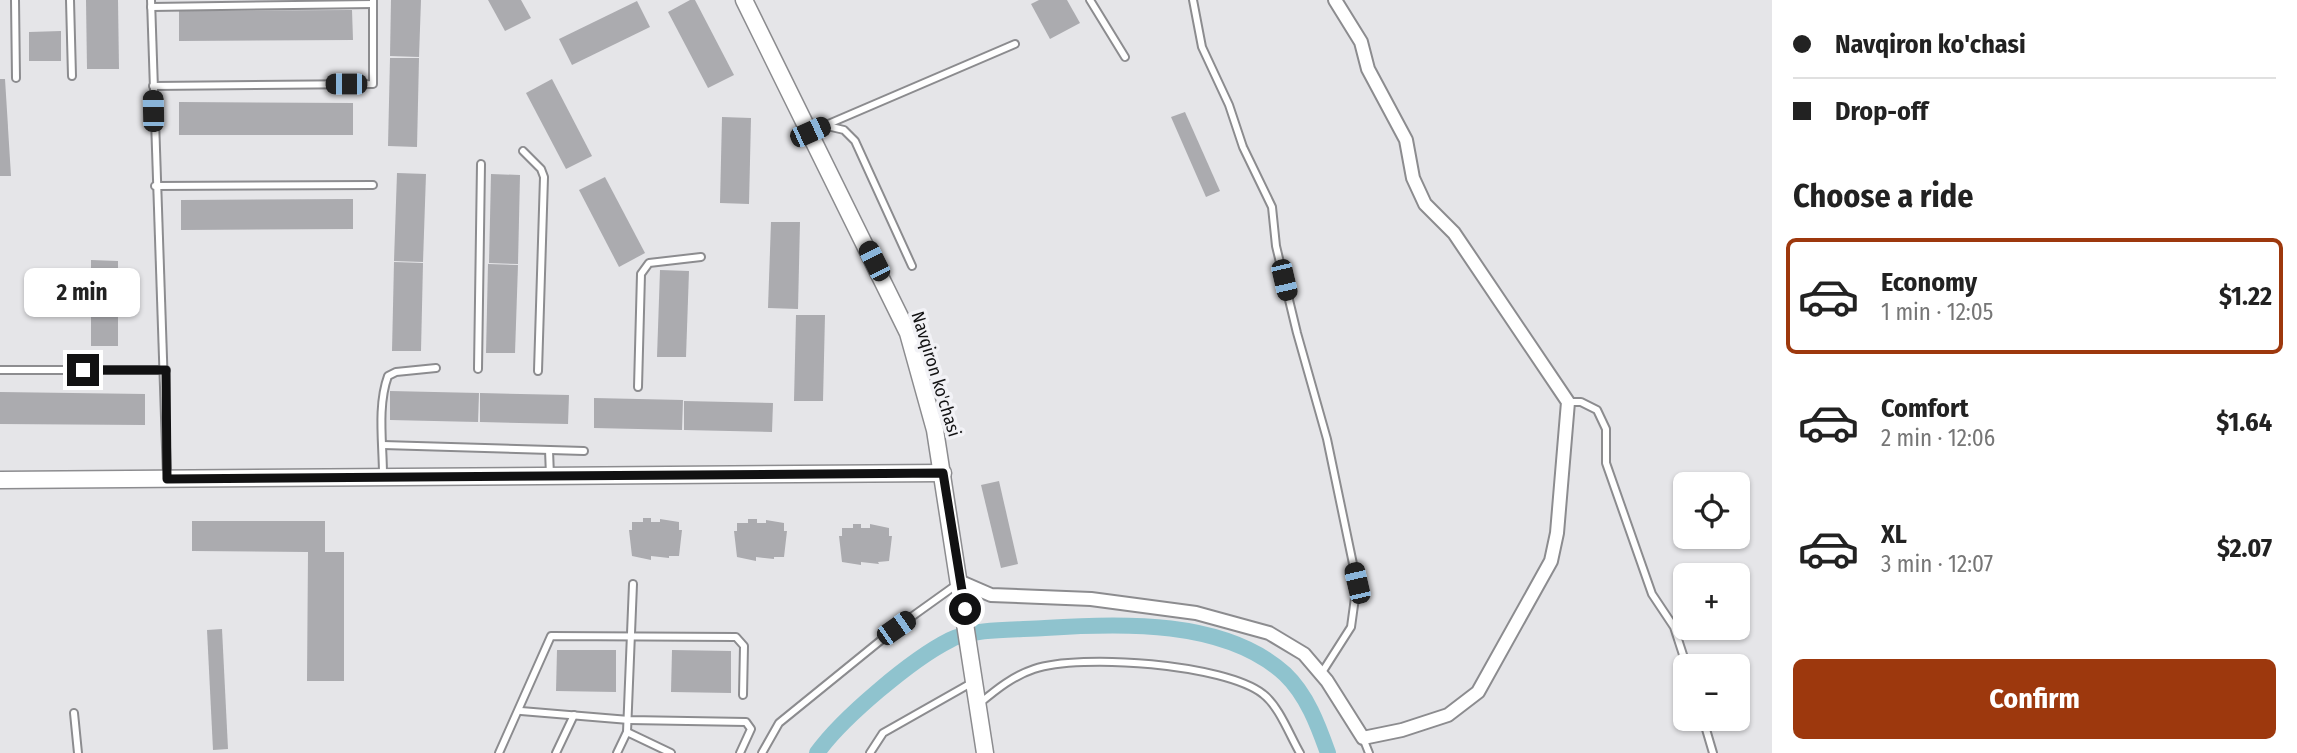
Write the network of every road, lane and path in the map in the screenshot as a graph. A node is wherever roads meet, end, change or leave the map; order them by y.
1 (15, 0) edge
2 (70, 0) edge
3 (744, 0) edge
4 (1090, 0) edge
5 (1193, 0) edge
6 (1335, 0) edge
7 (373, 2) edge
8 (151, 3) edge
9 (1015, 44) dead end
10 (1125, 57) dead end
11 (72, 76) dead end
12 (16, 78) dead end
13 (153, 86) junction
14 (817, 129) junction
15 (523, 151) dead end
16 (481, 164) dead end
17 (373, 185) dead end
18 (155, 186) junction
19 (701, 257) dead end
20 (912, 266) dead end
21 (436, 368) dead end
22 (478, 369) dead end
23 (0, 370) edge
24 (166, 370) junction
25 (538, 371) dead end
26 (638, 387) dead end
27 (1568, 402) junction
28 (383, 445) junction
29 (549, 450) junction
30 (584, 451) dead end
31 (943, 473) junction
32 (550, 476) junction
33 (383, 477) junction
34 (167, 479) junction
35 (0, 480) edge
36 (961, 582) junction
37 (633, 584) dead end
38 (632, 637) junction
39 (1683, 654) edge
40 (1321, 674) junction
41 (976, 680) junction
42 (743, 695) dead end
43 (979, 704) junction
44 (521, 710) junction
45 (74, 713) dead end
46 (575, 715) junction
47 (629, 720) junction
48 (1707, 731) edge
49 (627, 732) junction
50 (1363, 737) junction
51 (78, 753) edge
52 (499, 753) edge
53 (556, 753) edge
54 (617, 753) edge
55 (671, 753) edge
56 (740, 753) edge
57 (762, 753) edge
58 (870, 753) edge
59 (985, 753) edge
60 (1300, 753) edge
61 (1369, 753) edge
62 (1713, 753) edge

1 - 12 lane
2 - 11 lane
3 - 14 street, Navqiron ko'chasi
4 - 10 lane
5 - 40 lane
6 - 27 street
7 - 8 lane
7 - 13 lane
8 - 13 lane
9 - 14 lane
13 - 18 lane
14 - 20 lane
14 - 31 street, Navqiron ko'chasi
15 - 25 lane
16 - 22 lane
17 - 18 lane
18 - 24 lane
19 - 26 lane
21 - 28 lane
23 - 24 lane
24 - 34 lane
27 - 39 lane
27 - 50 street
28 - 29 lane
28 - 33 lane
29 - 30 lane
29 - 32 lane
31 - 32 street
31 - 36 street, Navqiron ko'chasi
32 - 33 street
33 - 34 street
34 - 35 street
36 - 40 street
36 - 41 street, Navqiron ko'chasi
36 - 57 lane
37 - 38 lane
38 - 42 lane
38 - 44 lane
38 - 47 lane
40 - 50 street
41 - 43 street, Navqiron ko'chasi
41 - 58 lane
43 - 59 street, Navqiron ko'chasi
43 - 60 lane
44 - 46 lane
44 - 52 lane
45 - 51 lane
46 - 47 lane
46 - 53 lane
47 - 49 lane
47 - 56 lane
48 - 62 lane
49 - 54 lane
49 - 55 lane
50 - 61 lane

